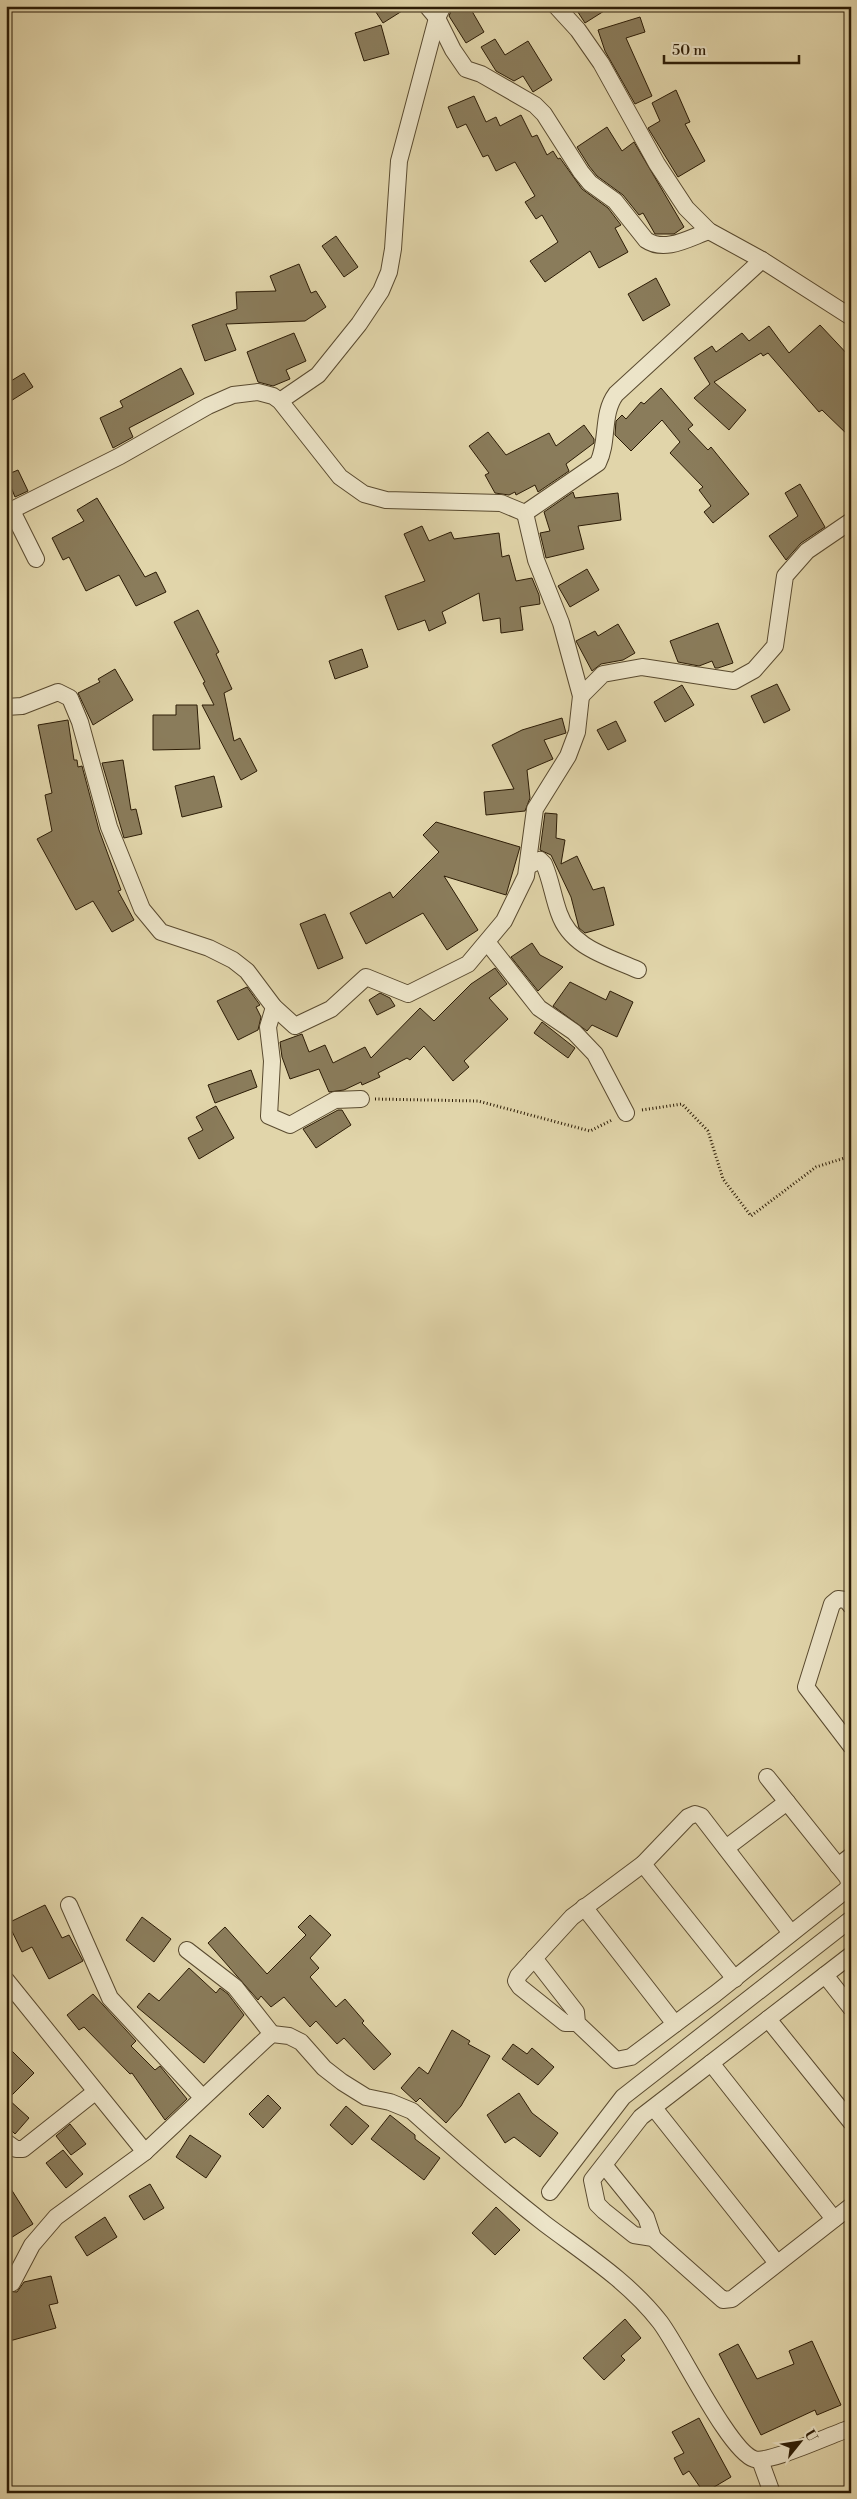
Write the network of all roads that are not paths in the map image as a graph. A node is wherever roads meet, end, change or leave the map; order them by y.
1 (556, 6) edge
2 (436, 10) edge
3 (709, 231) junction
4 (762, 260) junction
5 (851, 317) edge
6 (280, 401) junction
7 (9, 512) edge
8 (525, 513) junction
9 (851, 521) edge
10 (36, 559) dead end
11 (580, 696) junction
12 (6, 707) edge
13 (528, 866) junction
14 (487, 942) junction
15 (638, 970) dead end
16 (274, 1007) junction
17 (361, 1099) road end
18 (626, 1113) road end
19 (851, 1606) edge
20 (851, 1746) edge
21 (767, 1777) dead end
22 (787, 1802) junction
23 (726, 1848) junction
24 (844, 1861) edge
25 (644, 1864) junction
26 (69, 1905) dead end
27 (584, 1907) junction
28 (851, 1919) edge
29 (791, 1933) junction
30 (187, 1950) dead end
31 (851, 1955) edge
32 (534, 1958) junction
33 (825, 1975) junction
34 (734, 1979) junction
35 (6, 1980) edge
36 (851, 2008) edge
37 (768, 2019) junction
38 (577, 2023) junction
39 (675, 2024) junction
40 (272, 2034) junction
41 (711, 2063) junction
42 (95, 2092) junction
43 (202, 2097) junction
44 (654, 2108) junction
45 (851, 2122) edge
46 (6, 2142) edge
47 (144, 2152) junction
48 (604, 2165) junction
49 (550, 2192) dead end
50 (851, 2206) edge
51 (834, 2219) junction
52 (652, 2238) junction
53 (778, 2264) junction
54 (12, 2284) dead end
55 (851, 2428) edge
56 (760, 2460) junction
57 (772, 2493) edge

1 - 3 street
2 - 3 street
2 - 6 street
3 - 4 street
4 - 5 street
4 - 8 street
6 - 7 street
6 - 8 street
7 - 10 street
8 - 11 street
9 - 11 street
11 - 13 street
12 - 16 street
13 - 14 street
13 - 15 street
14 - 16 street
14 - 18 street
16 - 17 street
19 - 20 street
21 - 22 street
22 - 23 street
22 - 24 street
23 - 25 street
23 - 29 street
24 - 29 street
25 - 27 street
25 - 34 street
26 - 43 street
27 - 32 street
27 - 39 street
28 - 49 street
29 - 34 street
30 - 40 street
31 - 33 street
32 - 38 street
32 - 38 street
33 - 36 street
33 - 37 street
34 - 39 street
35 - 42 street
37 - 41 street
37 - 45 street
38 - 39 street
40 - 43 street
40 - 56 street
41 - 44 street
41 - 51 street
42 - 46 street
42 - 47 street
43 - 47 street
44 - 48 street
44 - 53 street
47 - 54 street
48 - 52 street
48 - 52 street
50 - 51 street
51 - 53 street
52 - 53 street
55 - 56 street
56 - 57 street

